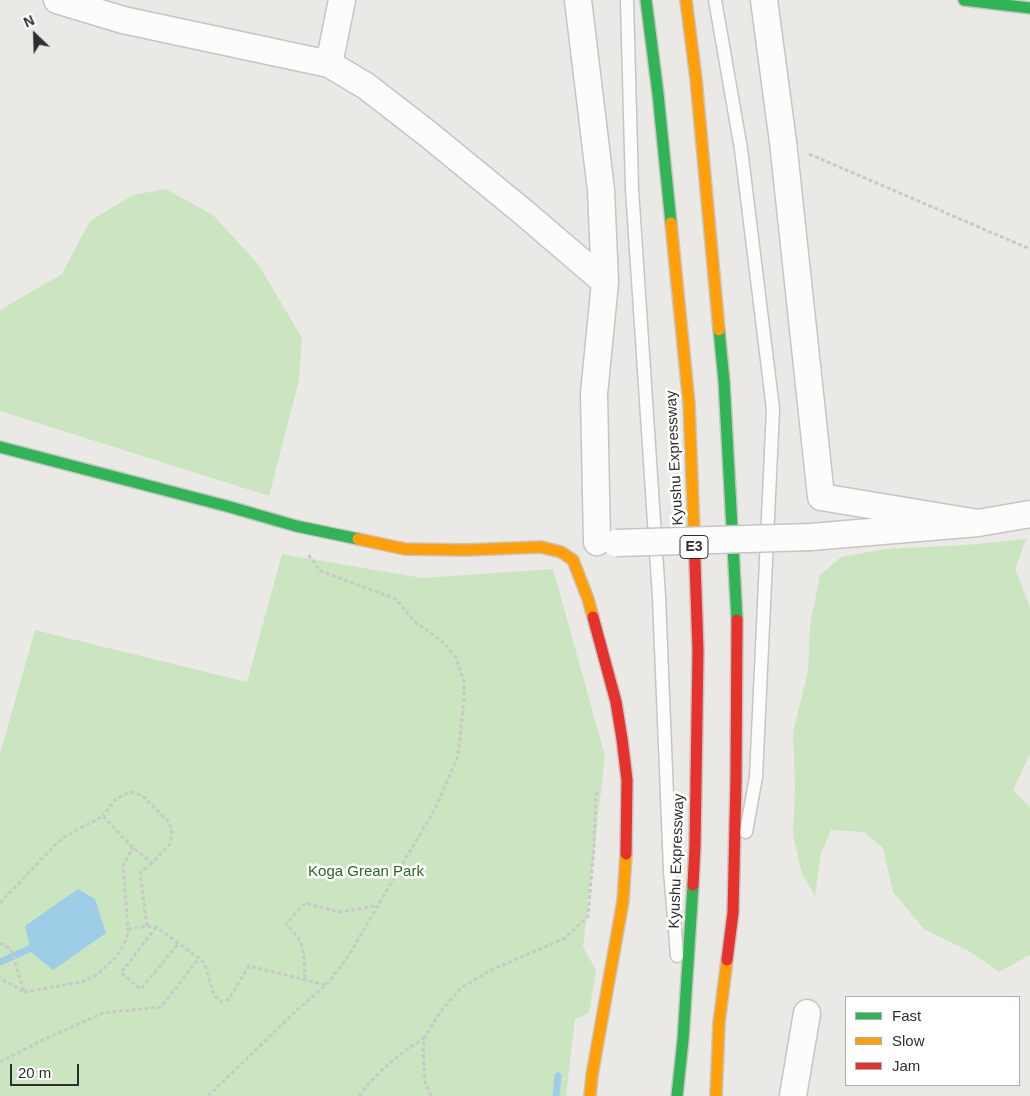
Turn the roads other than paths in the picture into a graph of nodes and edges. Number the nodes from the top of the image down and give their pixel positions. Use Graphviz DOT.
graph roads {
  1 [pos="57,0"];
  2 [pos="342,0"];
  3 [pos="578,0"];
  4 [pos="627,0"];
  5 [pos="646,0"];
  6 [pos="686,0"];
  7 [pos="715,0"];
  8 [pos="764,0"];
  9 [pos="964,0"];
  10 [pos="1030,8"];
  11 [pos="329,64"];
  12 [pos="605,282"];
  13 [pos="0,447"];
  14 [pos="1030,514"];
  15 [pos="978,523"];
  16 [pos="607,543"];
  17 [pos="573,560"];
  18 [pos="732,913"];
  19 [pos="807,1013"];
  20 [pos="683,1040"];
  21 [pos="590,1096"];
  22 [pos="677,1096"];
  23 [pos="716,1096"];
  24 [pos="793,1096"];
  1 -- 11 [label="street"];
  2 -- 11 [label="street"];
  3 -- 12 [label="street"];
  4 -- 20 [label="lane"];
  5 -- 20 [label="main road, Kyushu Expressway / E3"];
  6 -- 18 [label="main road"];
  7 -- 18 [label="lane"];
  8 -- 15 [label="street"];
  9 -- 10 [label="main road"];
  11 -- 12 [label="street"];
  12 -- 16 [label="street"];
  13 -- 17 [label="main road"];
  14 -- 15 [label="street"];
  15 -- 16 [label="street, bridge"];
  16 -- 17 [label="street"];
  17 -- 21 [label="main road"];
  18 -- 23 [label="main road"];
  19 -- 24 [label="street"];
  20 -- 22 [label="main road, Kyushu Expressway / E3"];
}
